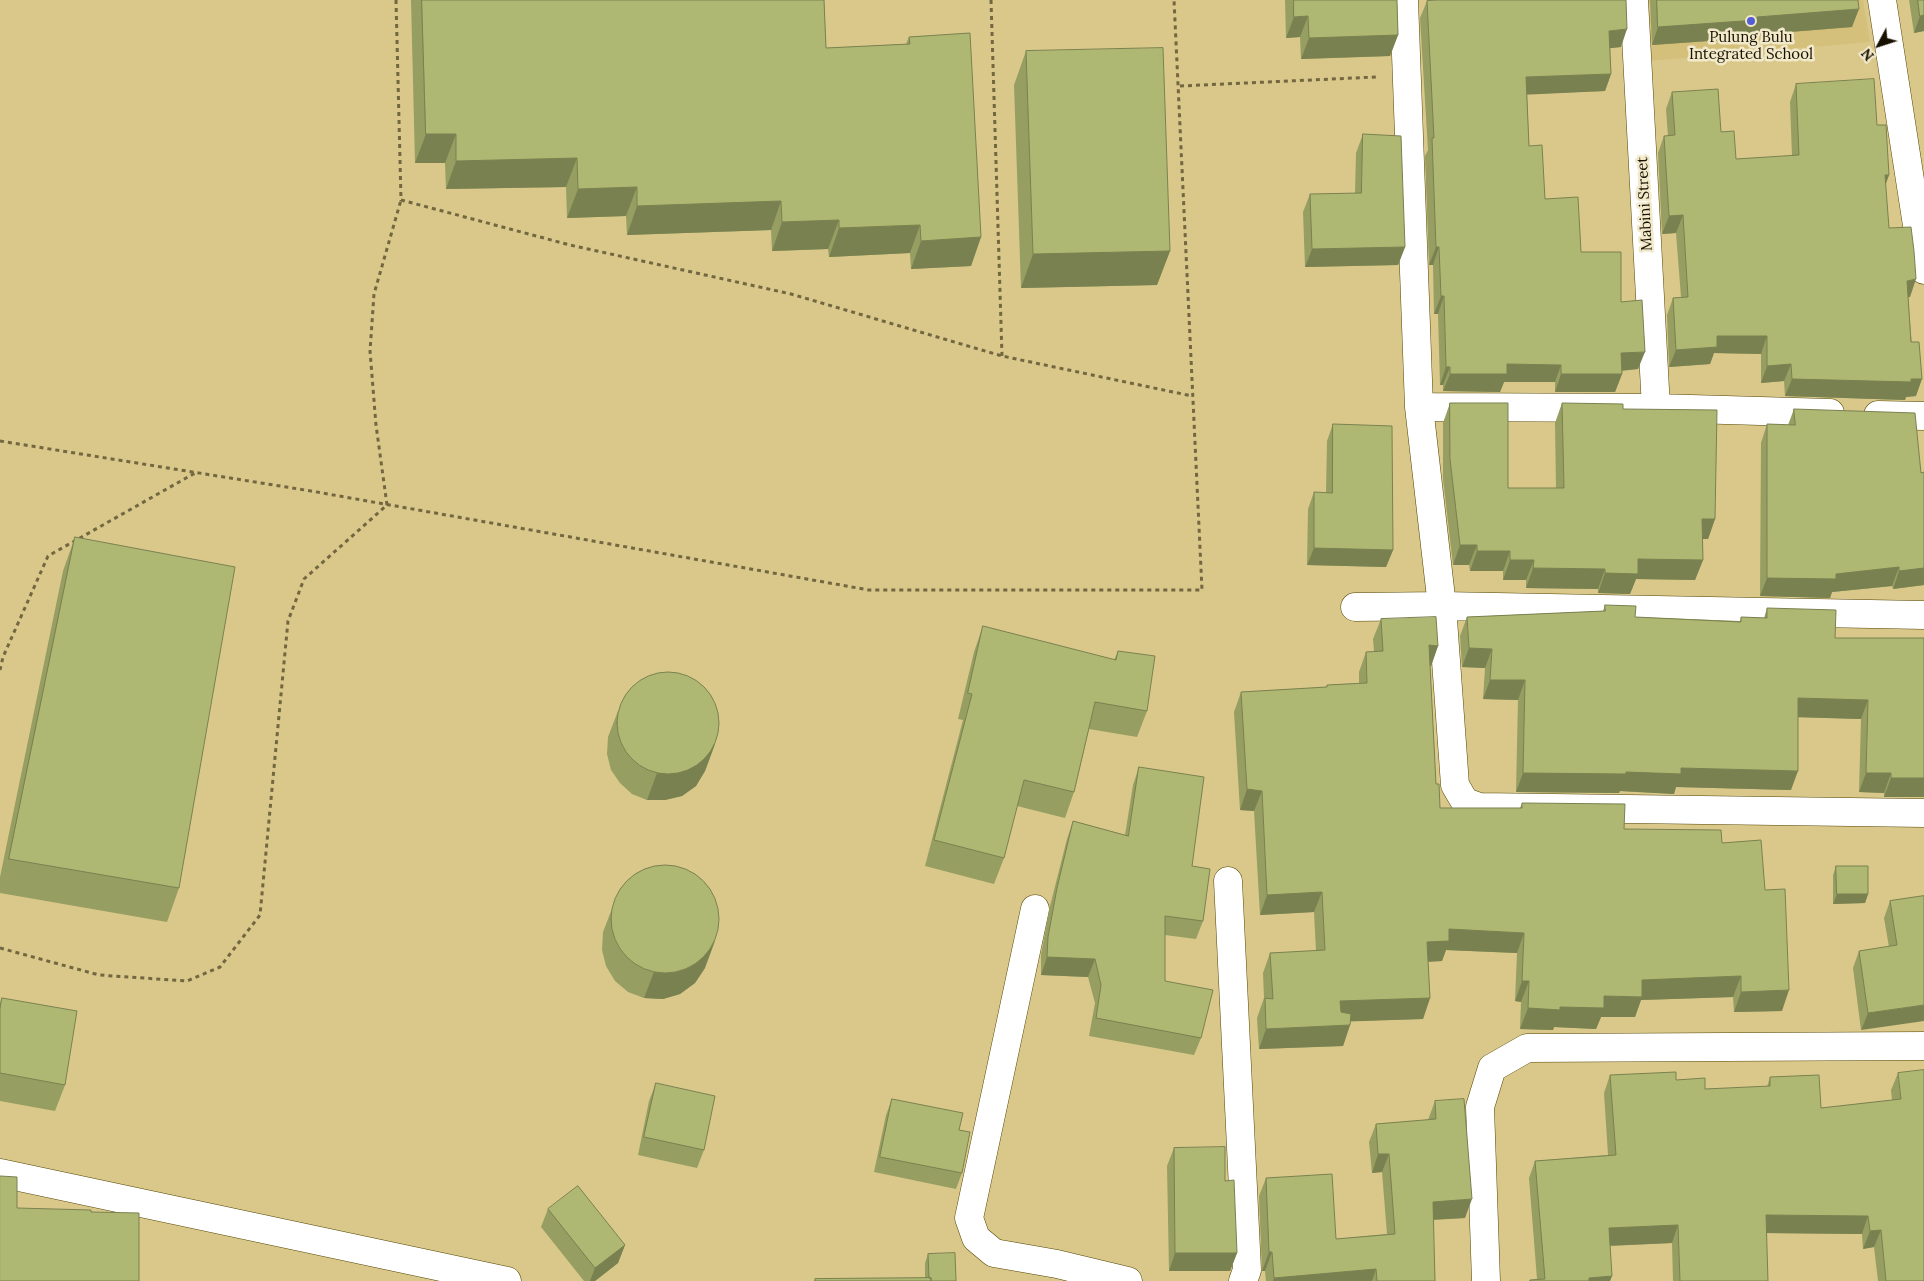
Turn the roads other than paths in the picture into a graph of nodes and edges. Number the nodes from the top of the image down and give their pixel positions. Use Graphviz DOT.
graph roads {
  1 [pos="1404,0"];
  2 [pos="1634,0"];
  3 [pos="1882,0"];
  4 [pos="1924,270"];
  5 [pos="1419,407"];
  6 [pos="1656,408"];
  7 [pos="1924,416"];
  8 [pos="1442,606"];
  9 [pos="1355,607"];
  10 [pos="1924,615"];
  11 [pos="1924,814"];
  12 [pos="1228,881"];
  13 [pos="1035,909"];
  14 [pos="1924,1046"];
  15 [pos="0,1173"];
  16 [pos="1057,1273"];
  17 [pos="507,1281"];
  18 [pos="1128,1281"];
  19 [pos="1243,1281"];
  20 [pos="1486,1281"];
  1 -- 5 [label="street"];
  2 -- 6 [label="street, Mabini Street"];
  3 -- 4 [label="street"];
  5 -- 6 [label="street"];
  5 -- 8 [label="street"];
  6 -- 7 [label="street"];
  8 -- 9 [label="street"];
  8 -- 10 [label="street"];
  8 -- 11 [label="street"];
  12 -- 19 [label="street"];
  13 -- 16 [label="street"];
  14 -- 20 [label="street"];
  15 -- 17 [label="street"];
  16 -- 18 [label="street"];
}
